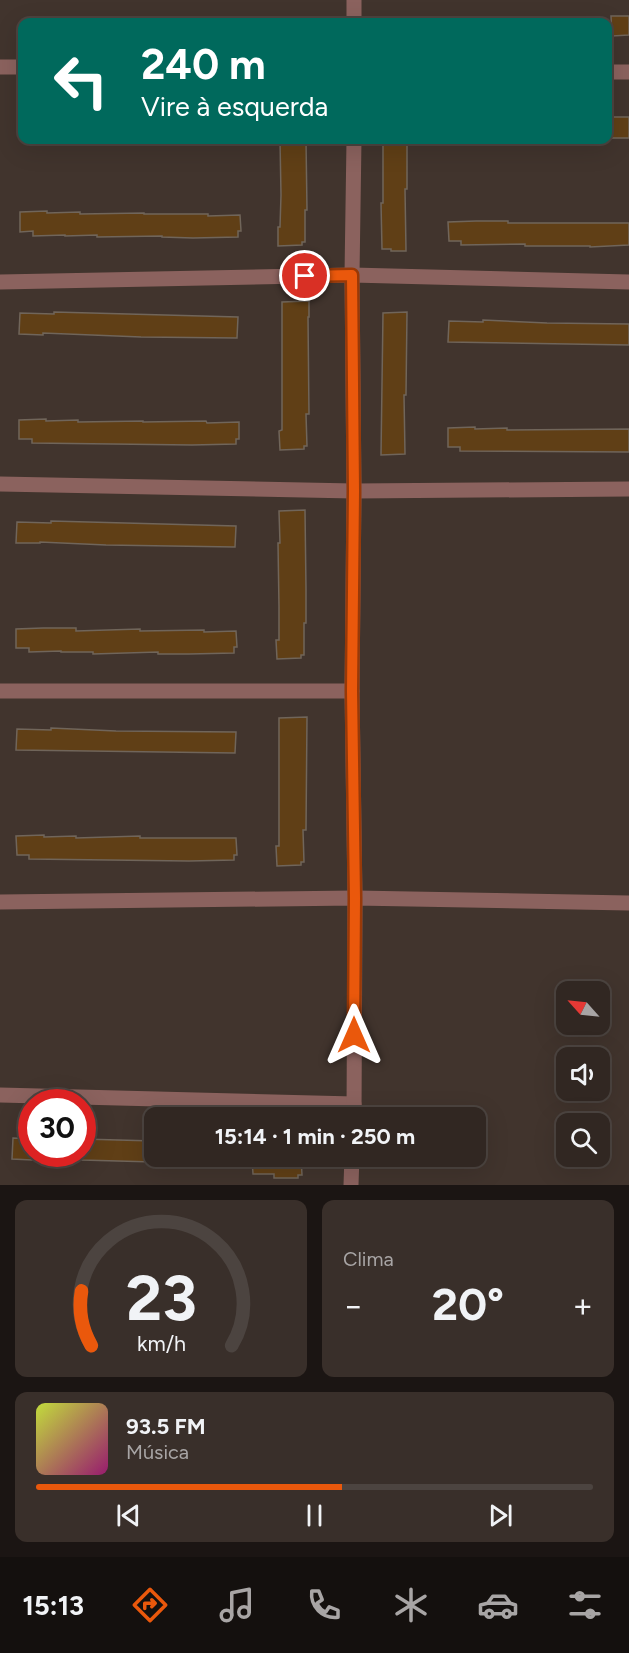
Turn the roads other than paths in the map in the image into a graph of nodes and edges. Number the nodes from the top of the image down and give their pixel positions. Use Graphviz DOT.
graph roads {
  1 [pos="354,0"];
  2 [pos="354,18"];
  3 [pos="0,67"];
  4 [pos="18,68"];
  5 [pos="612,72"];
  6 [pos="629,72"];
  7 [pos="354,144"];
  8 [pos="352,275"];
  9 [pos="0,282"];
  10 [pos="629,282"];
  11 [pos="0,484"];
  12 [pos="629,489"];
  13 [pos="354,491"];
  14 [pos="0,691"];
  15 [pos="352,691"];
  16 [pos="355,898"];
  17 [pos="0,902"];
  18 [pos="629,903"];
  19 [pos="0,1095"];
  20 [pos="266,1107"];
  21 [pos="354,1107"];
  22 [pos="352,1167"];
  23 [pos="351,1185"];
  1 -- 2 [label="street"];
  3 -- 4 [label="street"];
  5 -- 6 [label="street"];
  7 -- 8 [label="street"];
  8 -- 9 [label="street"];
  8 -- 10 [label="street"];
  8 -- 13 [label="street"];
  11 -- 13 [label="street"];
  12 -- 13 [label="street"];
  13 -- 15 [label="street"];
  14 -- 15 [label="street"];
  15 -- 16 [label="street"];
  16 -- 17 [label="street"];
  16 -- 18 [label="street"];
  16 -- 21 [label="street"];
  19 -- 20 [label="street"];
  22 -- 23 [label="street"];
}
